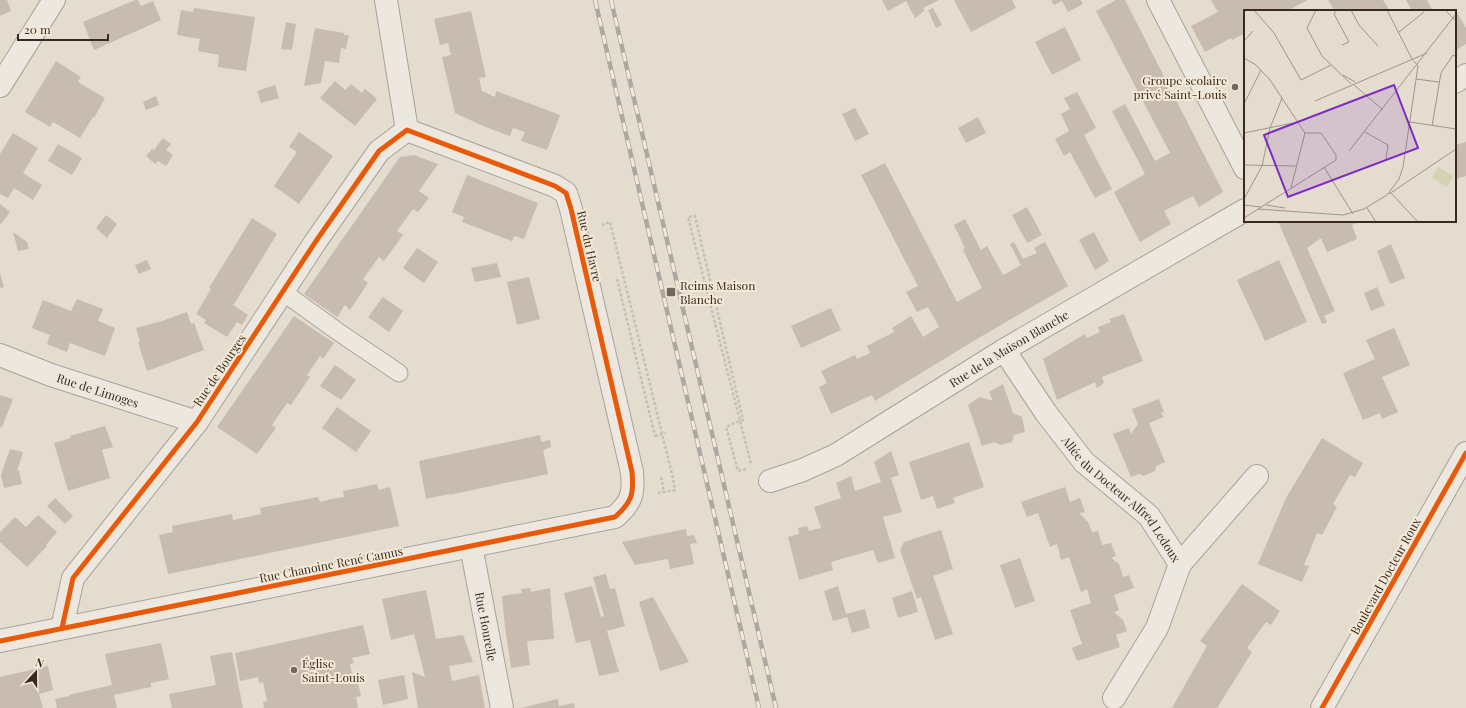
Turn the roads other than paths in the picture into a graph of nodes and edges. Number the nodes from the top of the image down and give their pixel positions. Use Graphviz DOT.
graph roads {
  1 [pos="54,0"];
  2 [pos="386,0"];
  3 [pos="1158,0"];
  4 [pos="1466,75"];
  5 [pos="1456,81"];
  6 [pos="0,86"];
  7 [pos="406,130"];
  8 [pos="1244,166"];
  9 [pos="1244,211"];
  10 [pos="283,292"];
  11 [pos="1004,350"];
  12 [pos="0,356"];
  13 [pos="400,373"];
  14 [pos="197,422"];
  15 [pos="1466,454"];
  16 [pos="632,472"];
  17 [pos="1257,476"];
  18 [pos="770,481"];
  19 [pos="471,546"];
  20 [pos="1180,564"];
  21 [pos="62,628"];
  22 [pos="0,641"];
  23 [pos="1114,698"];
  24 [pos="502,708"];
  25 [pos="1322,708"];
  1 -- 6 [label="street"];
  2 -- 7 [label="street"];
  3 -- 8 [label="street"];
  4 -- 5 [label="street"];
  7 -- 10 [label="street, Rue de Bourges"];
  7 -- 16 [label="street, Rue du Havre"];
  9 -- 11 [label="street, Rue de la Maison Blanche"];
  10 -- 13 [label="lane"];
  10 -- 14 [label="street, Rue de Bourges"];
  11 -- 18 [label="street, Rue de la Maison Blanche"];
  11 -- 20 [label="street, Allée du Docteur Alfred Ledoux"];
  12 -- 14 [label="street, Rue de Limoges"];
  14 -- 21 [label="street, Rue de Bourges"];
  15 -- 25 [label="street, Boulevard Docteur Roux"];
  16 -- 19 [label="street, Rue Chanoine René Camus"];
  17 -- 20 [label="street"];
  19 -- 21 [label="street, Rue Chanoine René Camus"];
  19 -- 24 [label="street, Rue Hourelle"];
  20 -- 23 [label="street, Allée du Docteur Alfred Ledoux"];
  21 -- 22 [label="street, Rue Chanoine René Camus"];
}
